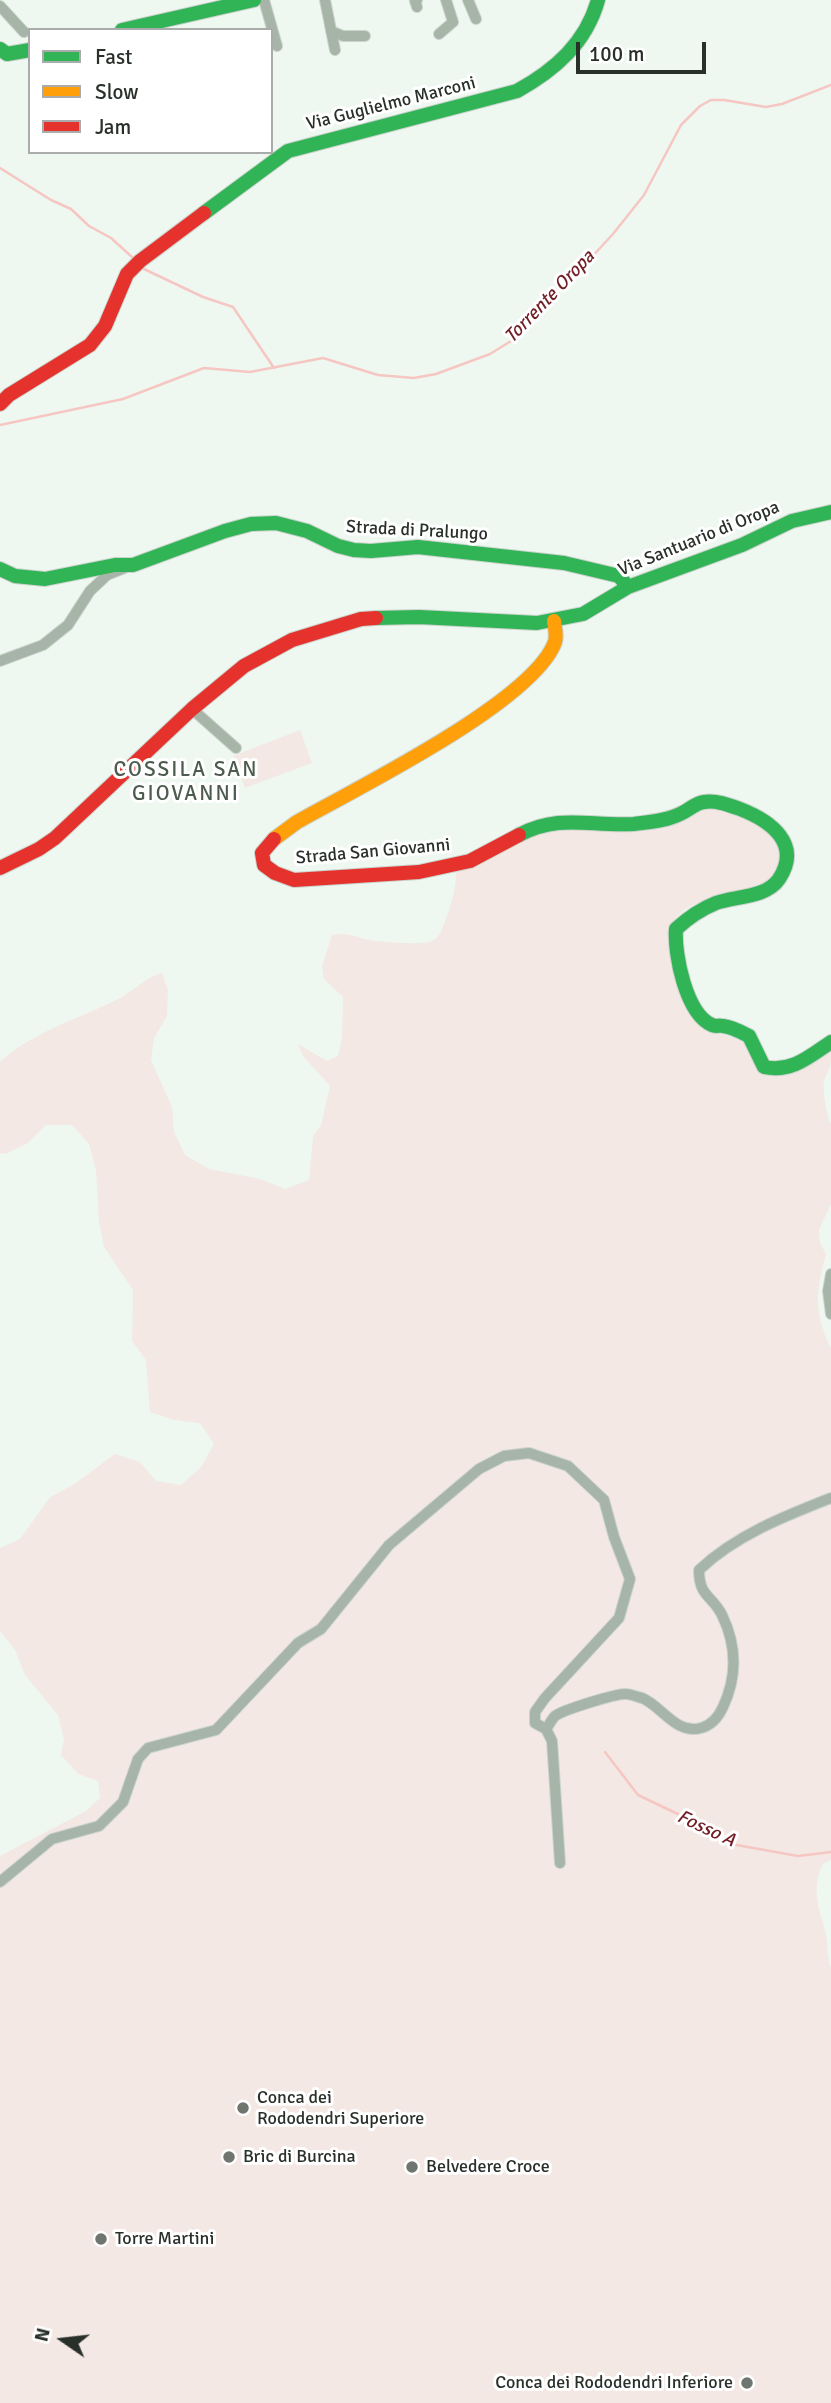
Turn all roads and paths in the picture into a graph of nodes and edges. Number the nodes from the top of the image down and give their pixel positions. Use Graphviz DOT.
graph roads {
  1 [pos="254,0"];
  2 [pos="264,0"];
  3 [pos="325,0"];
  4 [pos="446,0"];
  5 [pos="468,0"];
  6 [pos="598,0"];
  7 [pos="0,6"];
  8 [pos="476,19"];
  9 [pos="168,24"];
  10 [pos="137,28"];
  11 [pos="272,28"];
  12 [pos="331,31"];
  13 [pos="24,32"];
  14 [pos="273,32"];
  15 [pos="439,34"];
  16 [pos="365,36"];
  17 [pos="277,46"];
  18 [pos="0,50"];
  19 [pos="28,50"];
  20 [pos="335,50"];
  21 [pos="0,404"];
  22 [pos="831,512"];
  23 [pos="133,565"];
  24 [pos="0,569"];
  25 [pos="628,587"];
  26 [pos="554,621"];
  27 [pos="0,661"];
  28 [pos="192,709"];
  29 [pos="236,748"];
  30 [pos="0,868"];
  31 [pos="831,1042"];
  32 [pos="831,1274"];
  33 [pos="831,1314"];
  34 [pos="831,1498"];
  35 [pos="546,1729"];
  36 [pos="560,1863"];
  37 [pos="0,1881"];
  1 -- 9 [label="street"];
  2 -- 11 [label="street"];
  3 -- 12 [label="street"];
  4 -- 15 [label="street"];
  5 -- 8 [label="street"];
  6 -- 21 [label="street, Via Guglielmo Marconi"];
  7 -- 13 [label="street"];
  9 -- 10 [label="street"];
  12 -- 16 [label="street"];
  12 -- 20 [label="street"];
  14 -- 17 [label="street"];
  18 -- 19 [label="street"];
  22 -- 25 [label="street, Via Santuario di Oropa"];
  23 -- 24 [label="street, Strada di Pralungo"];
  23 -- 25 [label="street, Strada di Pralungo"];
  23 -- 27 [label="street"];
  25 -- 26 [label="street, Via Santuario di Oropa"];
  26 -- 28 [label="street, Via Santuario di Oropa"];
  26 -- 31 [label="street, Strada San Giovanni"];
  28 -- 29 [label="street"];
  28 -- 30 [label="street, Via Santuario di Oropa"];
  32 -- 33 [label="street"];
  34 -- 35 [label="street"];
  35 -- 36 [label="street"];
  35 -- 37 [label="street"];
}
